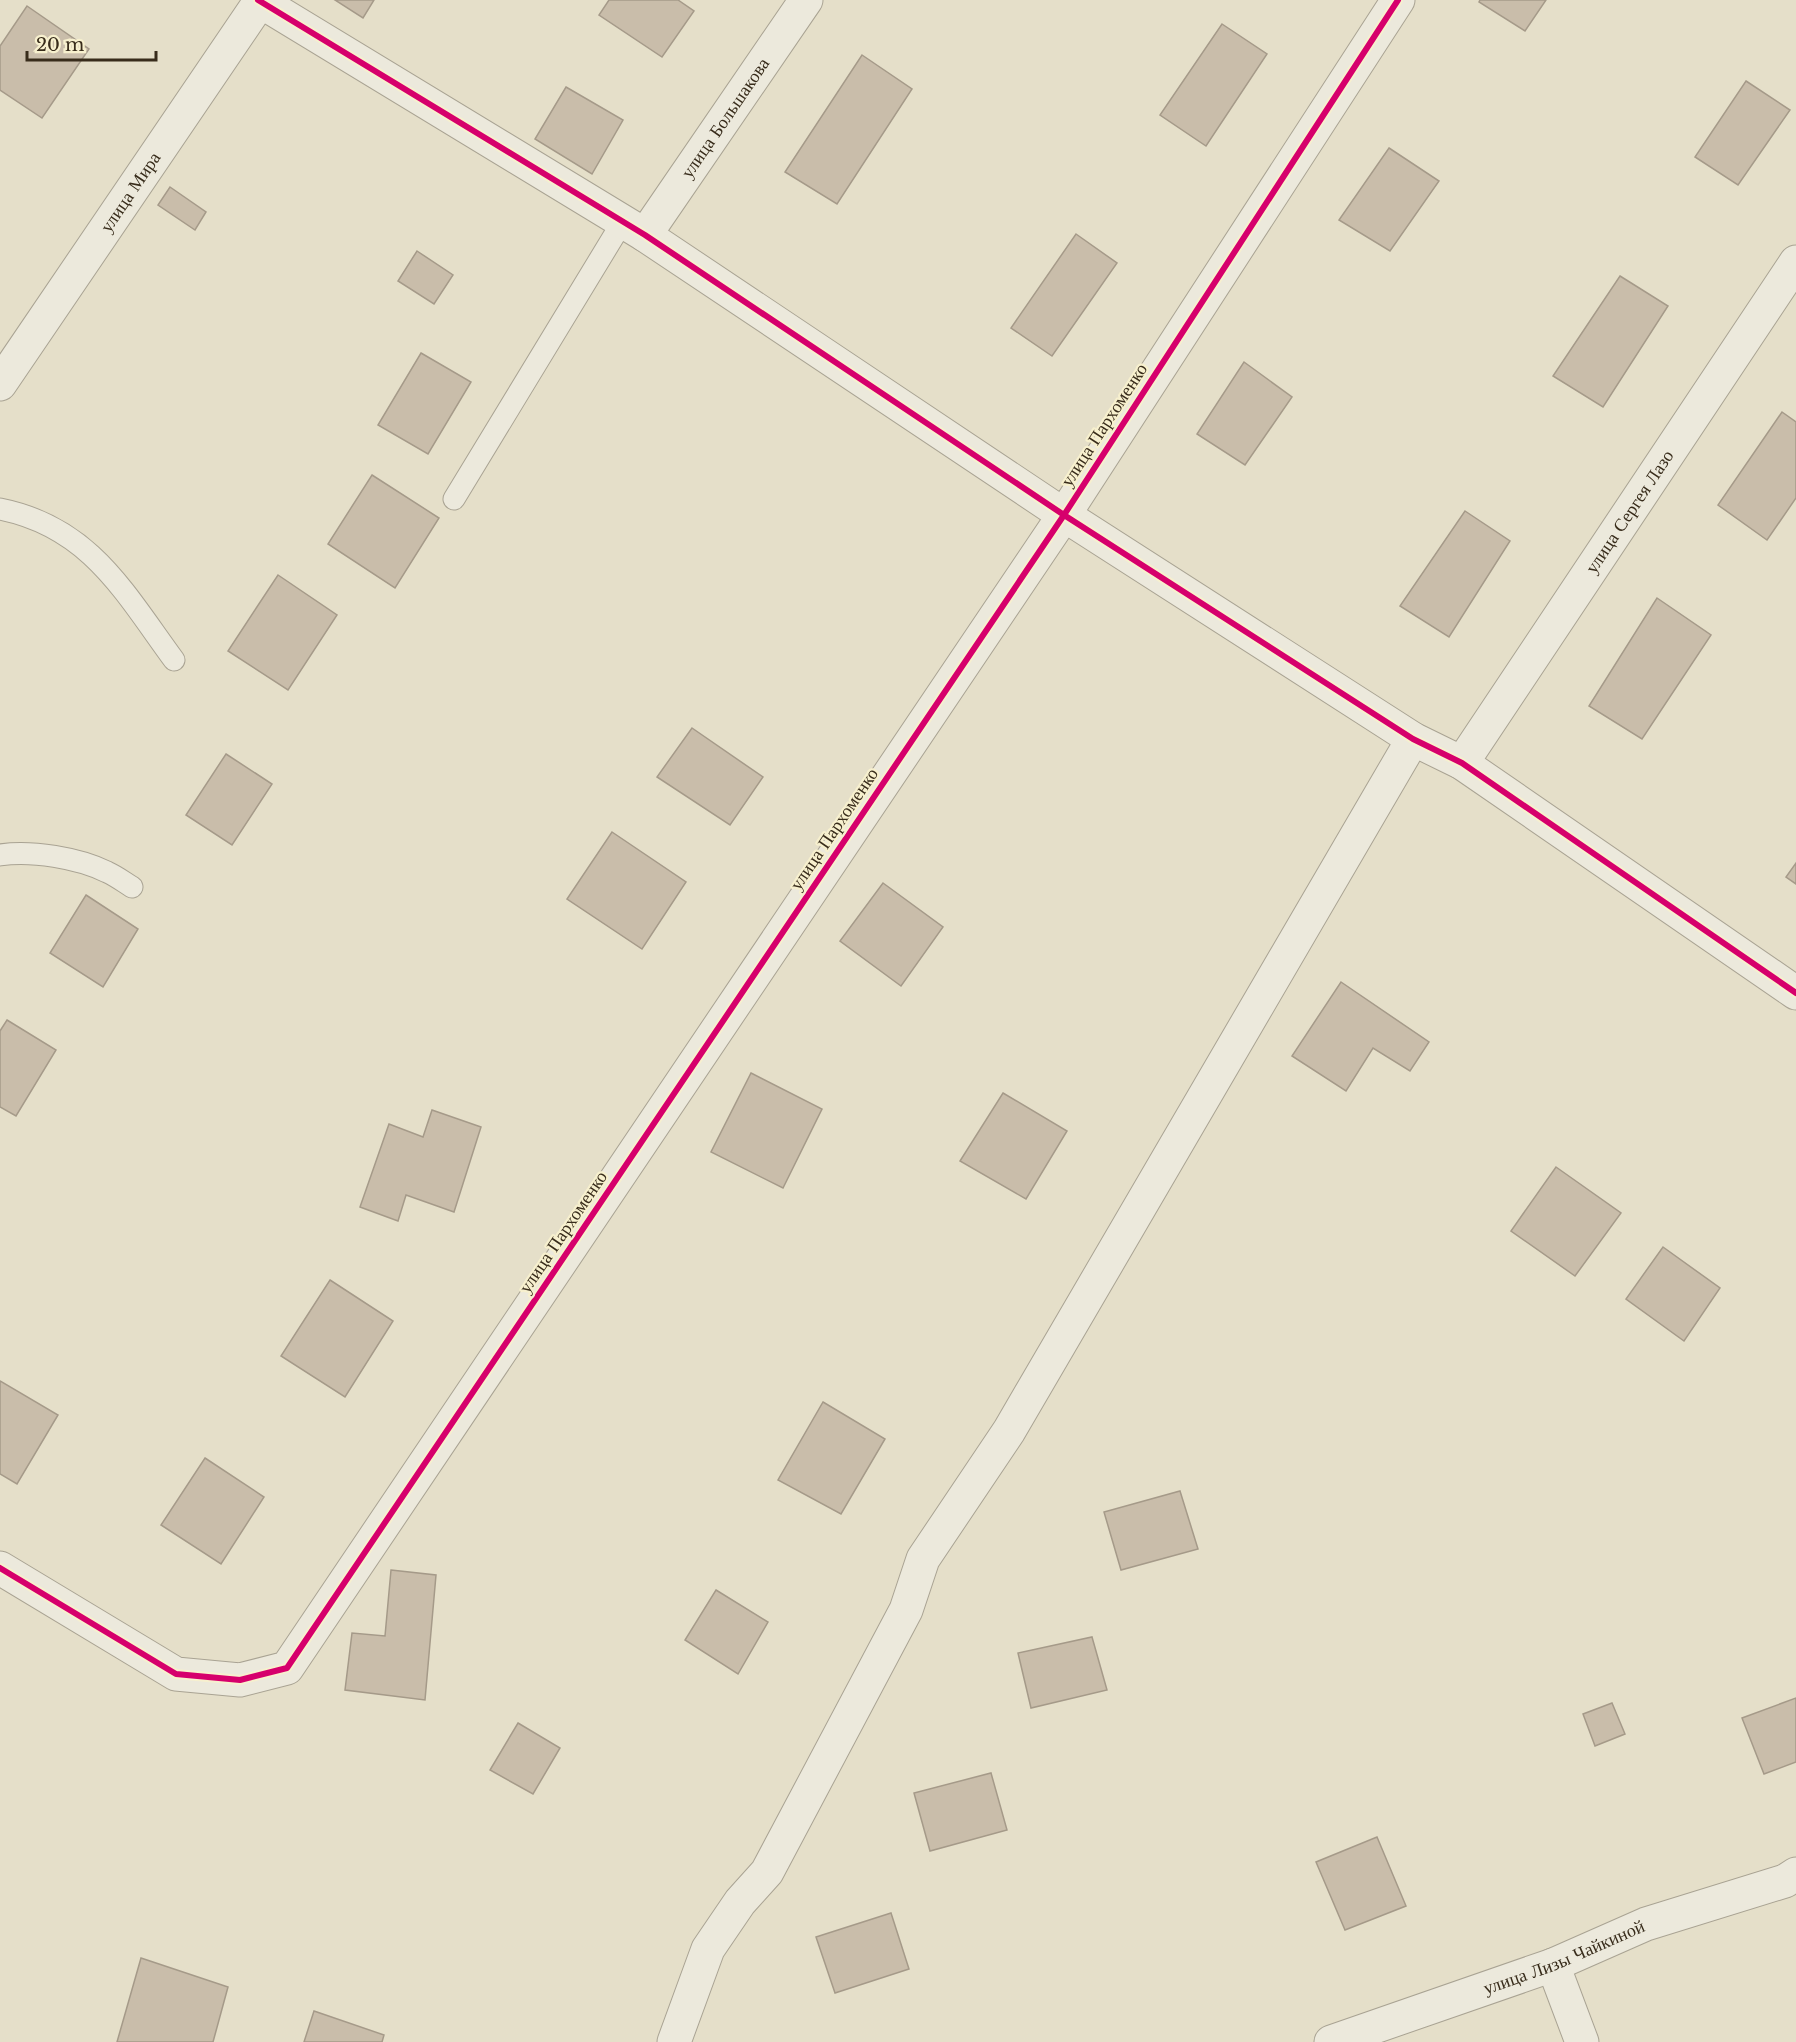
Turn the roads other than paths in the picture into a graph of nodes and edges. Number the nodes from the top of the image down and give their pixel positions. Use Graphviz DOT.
graph roads {
  1 [pos="260,0"];
  2 [pos="806,0"];
  3 [pos="1398,0"];
  4 [pos="634,228"];
  5 [pos="1796,262"];
  6 [pos="0,384"];
  7 [pos="454,499"];
  8 [pos="0,509"];
  9 [pos="1064,515"];
  10 [pos="174,660"];
  11 [pos="1413,739"];
  12 [pos="1462,763"];
  13 [pos="0,855"];
  14 [pos="132,887"];
  15 [pos="1796,993"];
  16 [pos="0,1568"];
  17 [pos="1796,1874"];
  18 [pos="1553,1965"];
  19 [pos="674,2042"];
  20 [pos="1331,2042"];
  21 [pos="1582,2042"];
  1 -- 4 [label="street"];
  1 -- 6 [label="street, улица Мира"];
  2 -- 4 [label="street, улица Большакова"];
  3 -- 9 [label="street, улица Пархоменко"];
  4 -- 7 [label="lane"];
  4 -- 9 [label="street"];
  5 -- 12 [label="street, улица Сергея Лазо"];
  8 -- 10 [label="lane"];
  9 -- 11 [label="street"];
  9 -- 16 [label="street, улица Пархоменко"];
  11 -- 12 [label="street"];
  11 -- 19 [label="street"];
  12 -- 15 [label="street"];
  13 -- 14 [label="lane"];
  17 -- 18 [label="street, улица Лизы Чайкиной"];
  18 -- 20 [label="street, улица Лизы Чайкиной"];
  18 -- 21 [label="street"];
}
